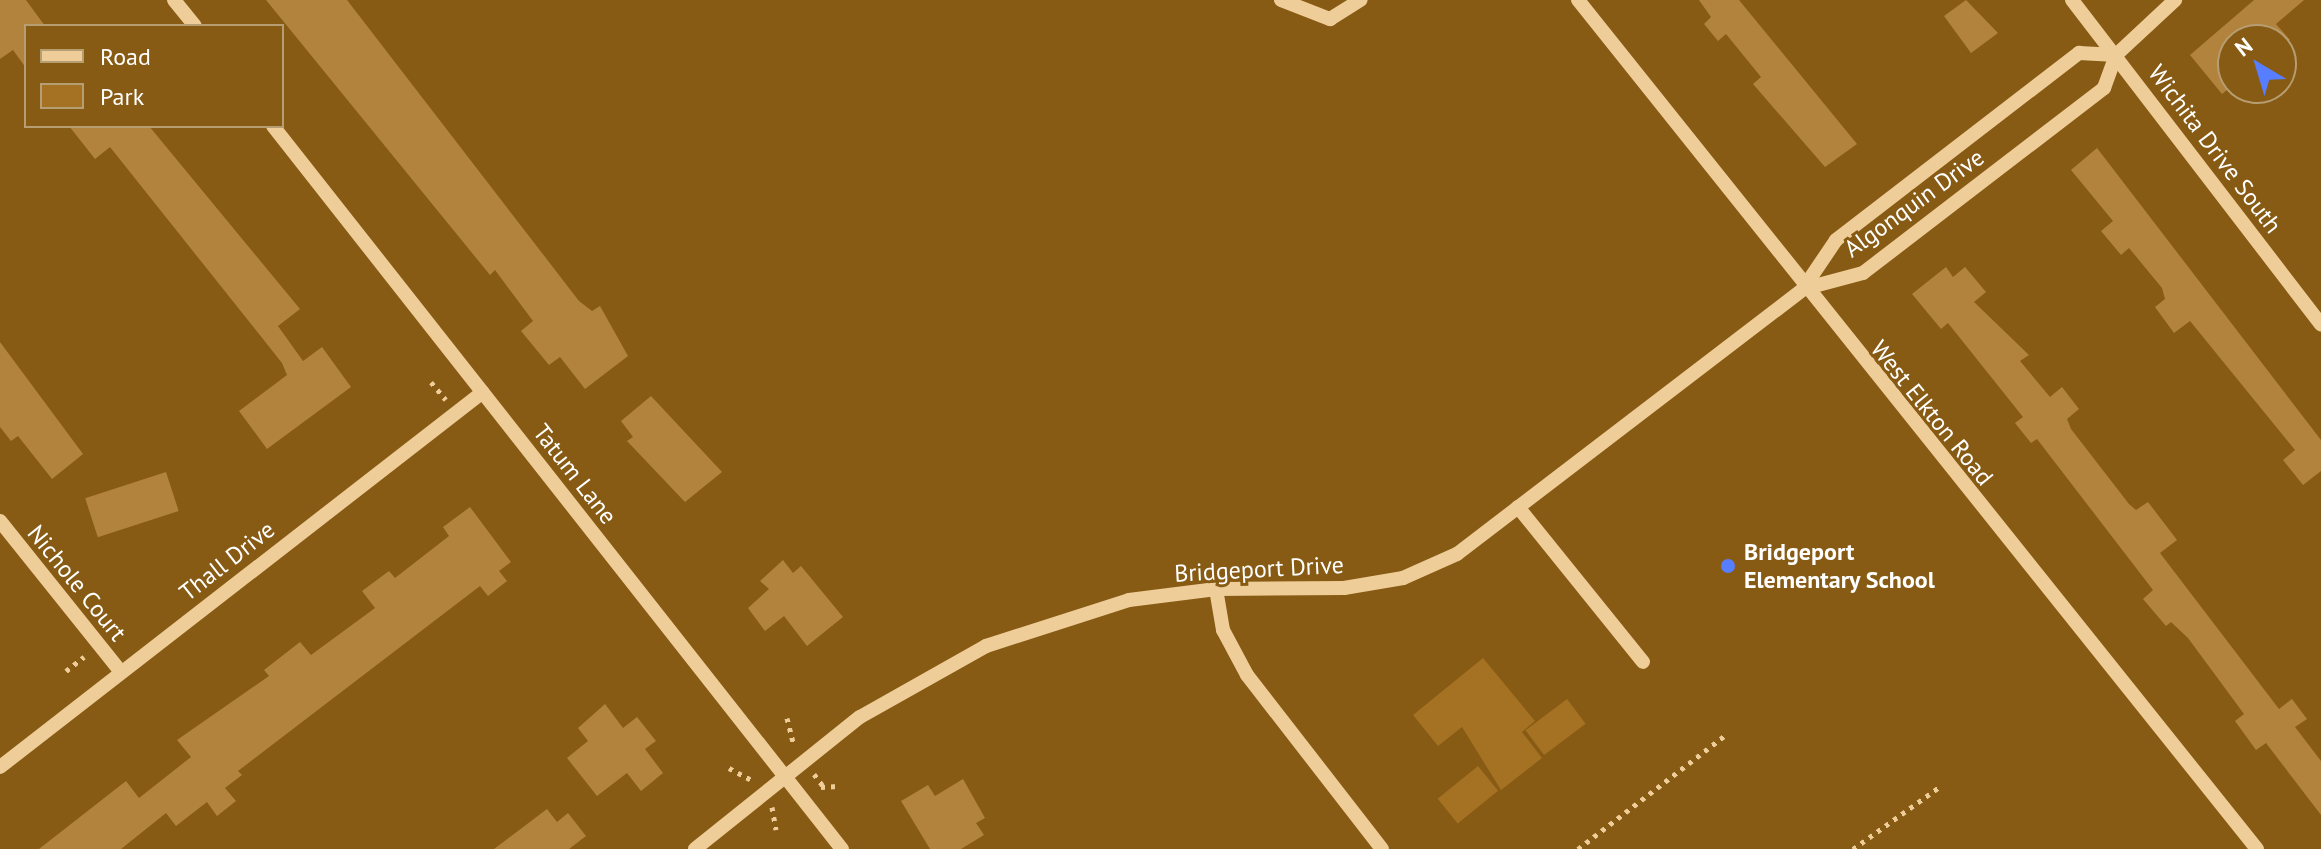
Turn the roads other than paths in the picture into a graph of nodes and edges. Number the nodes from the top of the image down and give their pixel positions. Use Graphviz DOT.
graph roads {
  1 [pos="174,0"];
  2 [pos="1281,0"];
  3 [pos="1360,0"];
  4 [pos="1578,0"];
  5 [pos="2072,0"];
  6 [pos="2175,0"];
  7 [pos="193,24"];
  8 [pos="2116,55"];
  9 [pos="275,128"];
  10 [pos="1803,289"];
  11 [pos="2321,325"];
  12 [pos="483,392"];
  13 [pos="1518,507"];
  14 [pos="0,521"];
  15 [pos="1216,589"];
  16 [pos="1643,662"];
  17 [pos="120,671"];
  18 [pos="0,767"];
  19 [pos="787,775"];
  20 [pos="695,849"];
  21 [pos="842,849"];
  22 [pos="1382,849"];
  23 [pos="2257,849"];
  1 -- 7 [label="street"];
  2 -- 3 [label="street"];
  4 -- 10 [label="street, West Elkton Road"];
  5 -- 8 [label="street, Wichita Drive South"];
  6 -- 8 [label="street, Algonquin Drive"];
  8 -- 10 [label="street, Algonquin Drive"];
  8 -- 10 [label="street, Algonquin Drive"];
  8 -- 11 [label="street, Wichita Drive South"];
  9 -- 12 [label="street, Tatum Lane"];
  10 -- 13 [label="street, Bridgeport Drive"];
  10 -- 23 [label="street, West Elkton Road"];
  12 -- 17 [label="street, Thall Drive"];
  12 -- 19 [label="street, Tatum Lane"];
  13 -- 15 [label="street, Bridgeport Drive"];
  13 -- 16 [label="street"];
  14 -- 17 [label="street, Nichole Court"];
  15 -- 19 [label="street, Bridgeport Drive"];
  15 -- 22 [label="street"];
  17 -- 18 [label="street, Thall Drive"];
  19 -- 20 [label="street, Bridgeport Drive"];
  19 -- 21 [label="street, Tatum Lane"];
}
